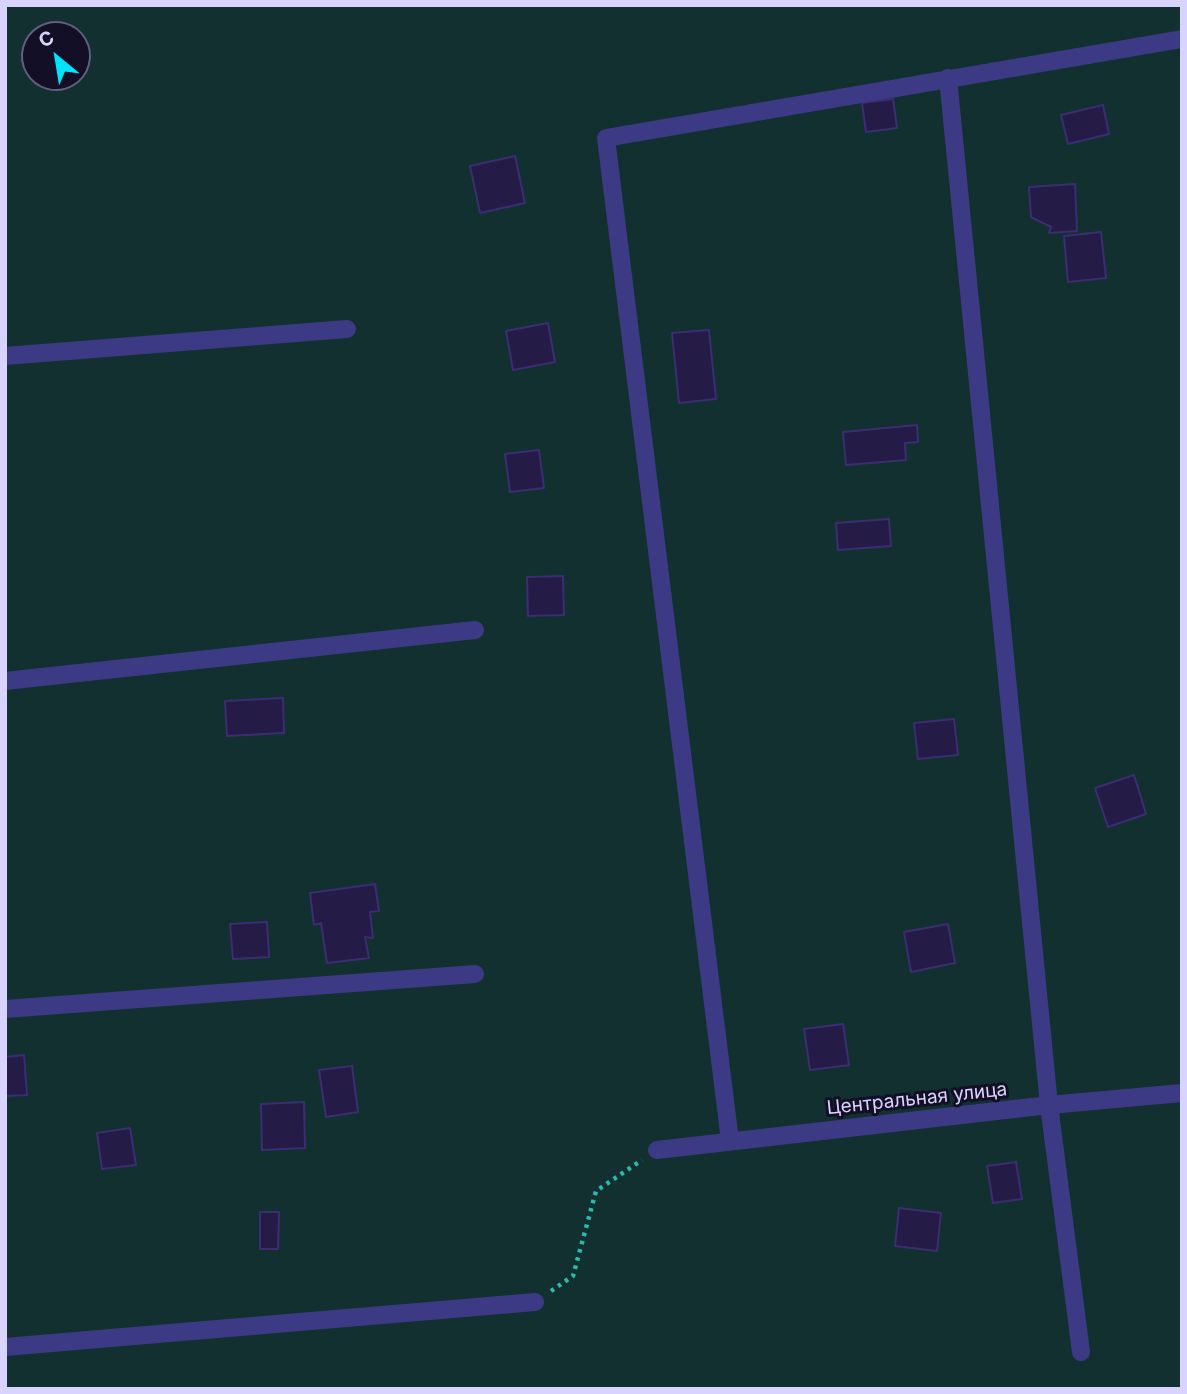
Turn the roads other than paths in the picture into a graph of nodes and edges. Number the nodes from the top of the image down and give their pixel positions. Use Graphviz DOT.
graph roads {
  1 [pos="1182,39"];
  2 [pos="948,78"];
  3 [pos="346,329"];
  4 [pos="5,355"];
  5 [pos="475,630"];
  6 [pos="5,681"];
  7 [pos="475,974"];
  8 [pos="5,1009"];
  9 [pos="1182,1093"];
  10 [pos="1049,1105"];
  11 [pos="730,1141"];
  12 [pos="657,1150"];
  13 [pos="535,1302"];
  14 [pos="5,1347"];
  15 [pos="1081,1352"];
  1 -- 2 [label="street"];
  2 -- 10 [label="street"];
  2 -- 11 [label="street"];
  3 -- 4 [label="street"];
  5 -- 6 [label="street"];
  7 -- 8 [label="street"];
  9 -- 10 [label="street, Центральная улица"];
  10 -- 11 [label="street, Центральная улица"];
  10 -- 15 [label="street"];
  11 -- 12 [label="street, Центральная улица"];
  13 -- 14 [label="street"];
}
